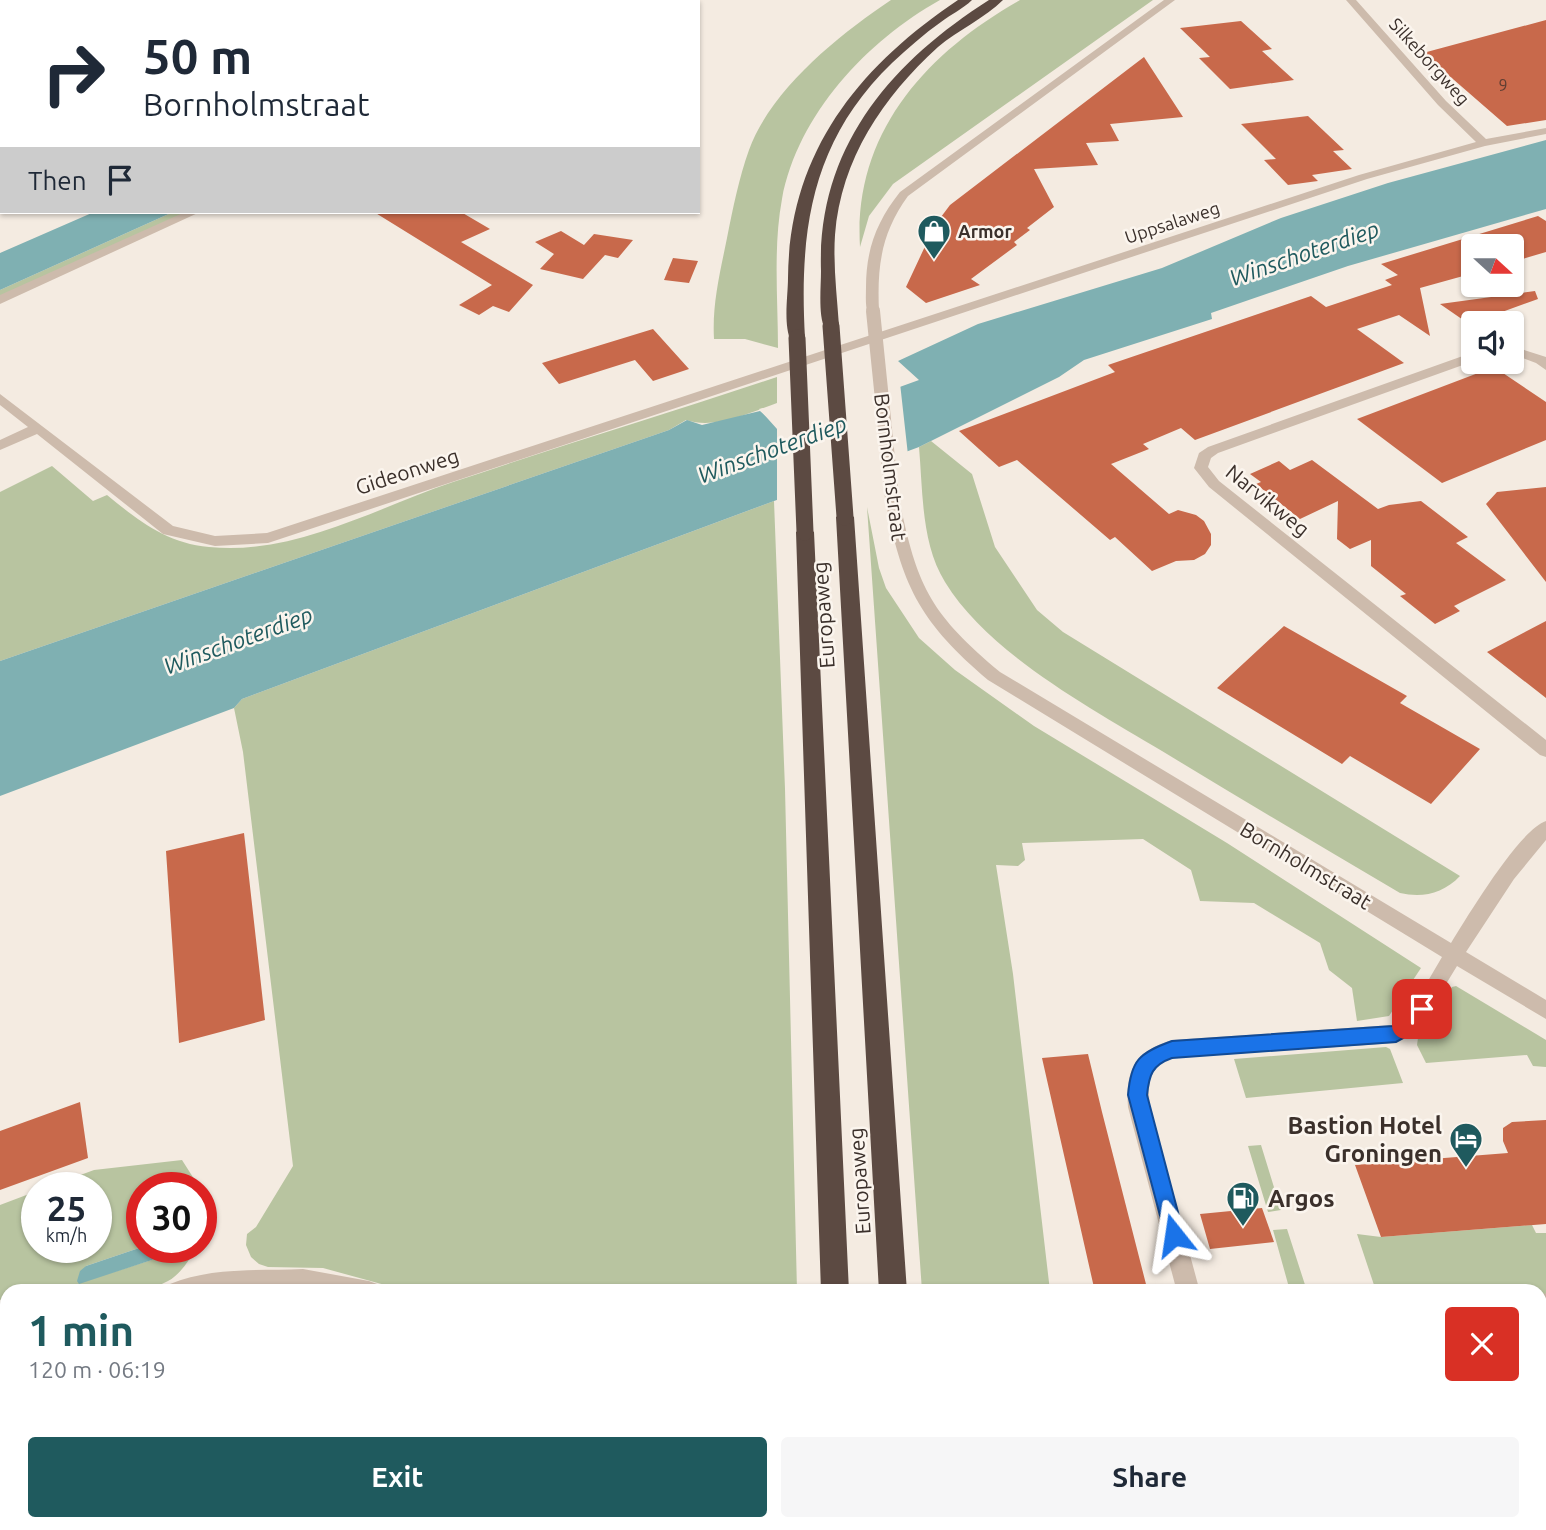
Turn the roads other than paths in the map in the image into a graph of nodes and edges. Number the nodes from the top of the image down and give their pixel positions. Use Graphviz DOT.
graph roads {
  1 [pos="966,0"];
  2 [pos="997,0"];
  3 [pos="1351,0"];
  4 [pos="1175,2"];
  5 [pos="1546,131"];
  6 [pos="1484,144"];
  7 [pos="190,214"];
  8 [pos="0,300"];
  9 [pos="1524,354"];
  10 [pos="813,359"];
  11 [pos="1461,361"];
  12 [pos="1546,366"];
  13 [pos="0,398"];
  14 [pos="37,428"];
  15 [pos="0,446"];
  16 [pos="1546,750"];
  17 [pos="1546,828"];
  18 [pos="1454,954"];
  19 [pos="1546,1010"];
  20 [pos="258,1284"];
  21 [pos="325,1284"];
  22 [pos="835,1284"];
  23 [pos="893,1284"];
  24 [pos="1187,1284"];
  1 -- 22 [label="highway, Europaweg, bridge"];
  2 -- 23 [label="highway, Europaweg, bridge"];
  3 -- 6 [label="street, Silkeborgweg"];
  4 -- 18 [label="street, Bornholmstraat, bridge"];
  5 -- 6 [label="street, Uppsalaweg"];
  6 -- 10 [label="street, Uppsalaweg"];
  7 -- 8 [label="street"];
  9 -- 12 [label="street"];
  10 -- 14 [label="street, Gideonweg"];
  11 -- 16 [label="street, Narvikweg"];
  13 -- 14 [label="street, Gideonweg"];
  14 -- 15 [label="street"];
  17 -- 18 [label="street"];
  18 -- 19 [label="street, Bornholmstraat"];
  18 -- 24 [label="street"];
  20 -- 21 [label="street"];
}
